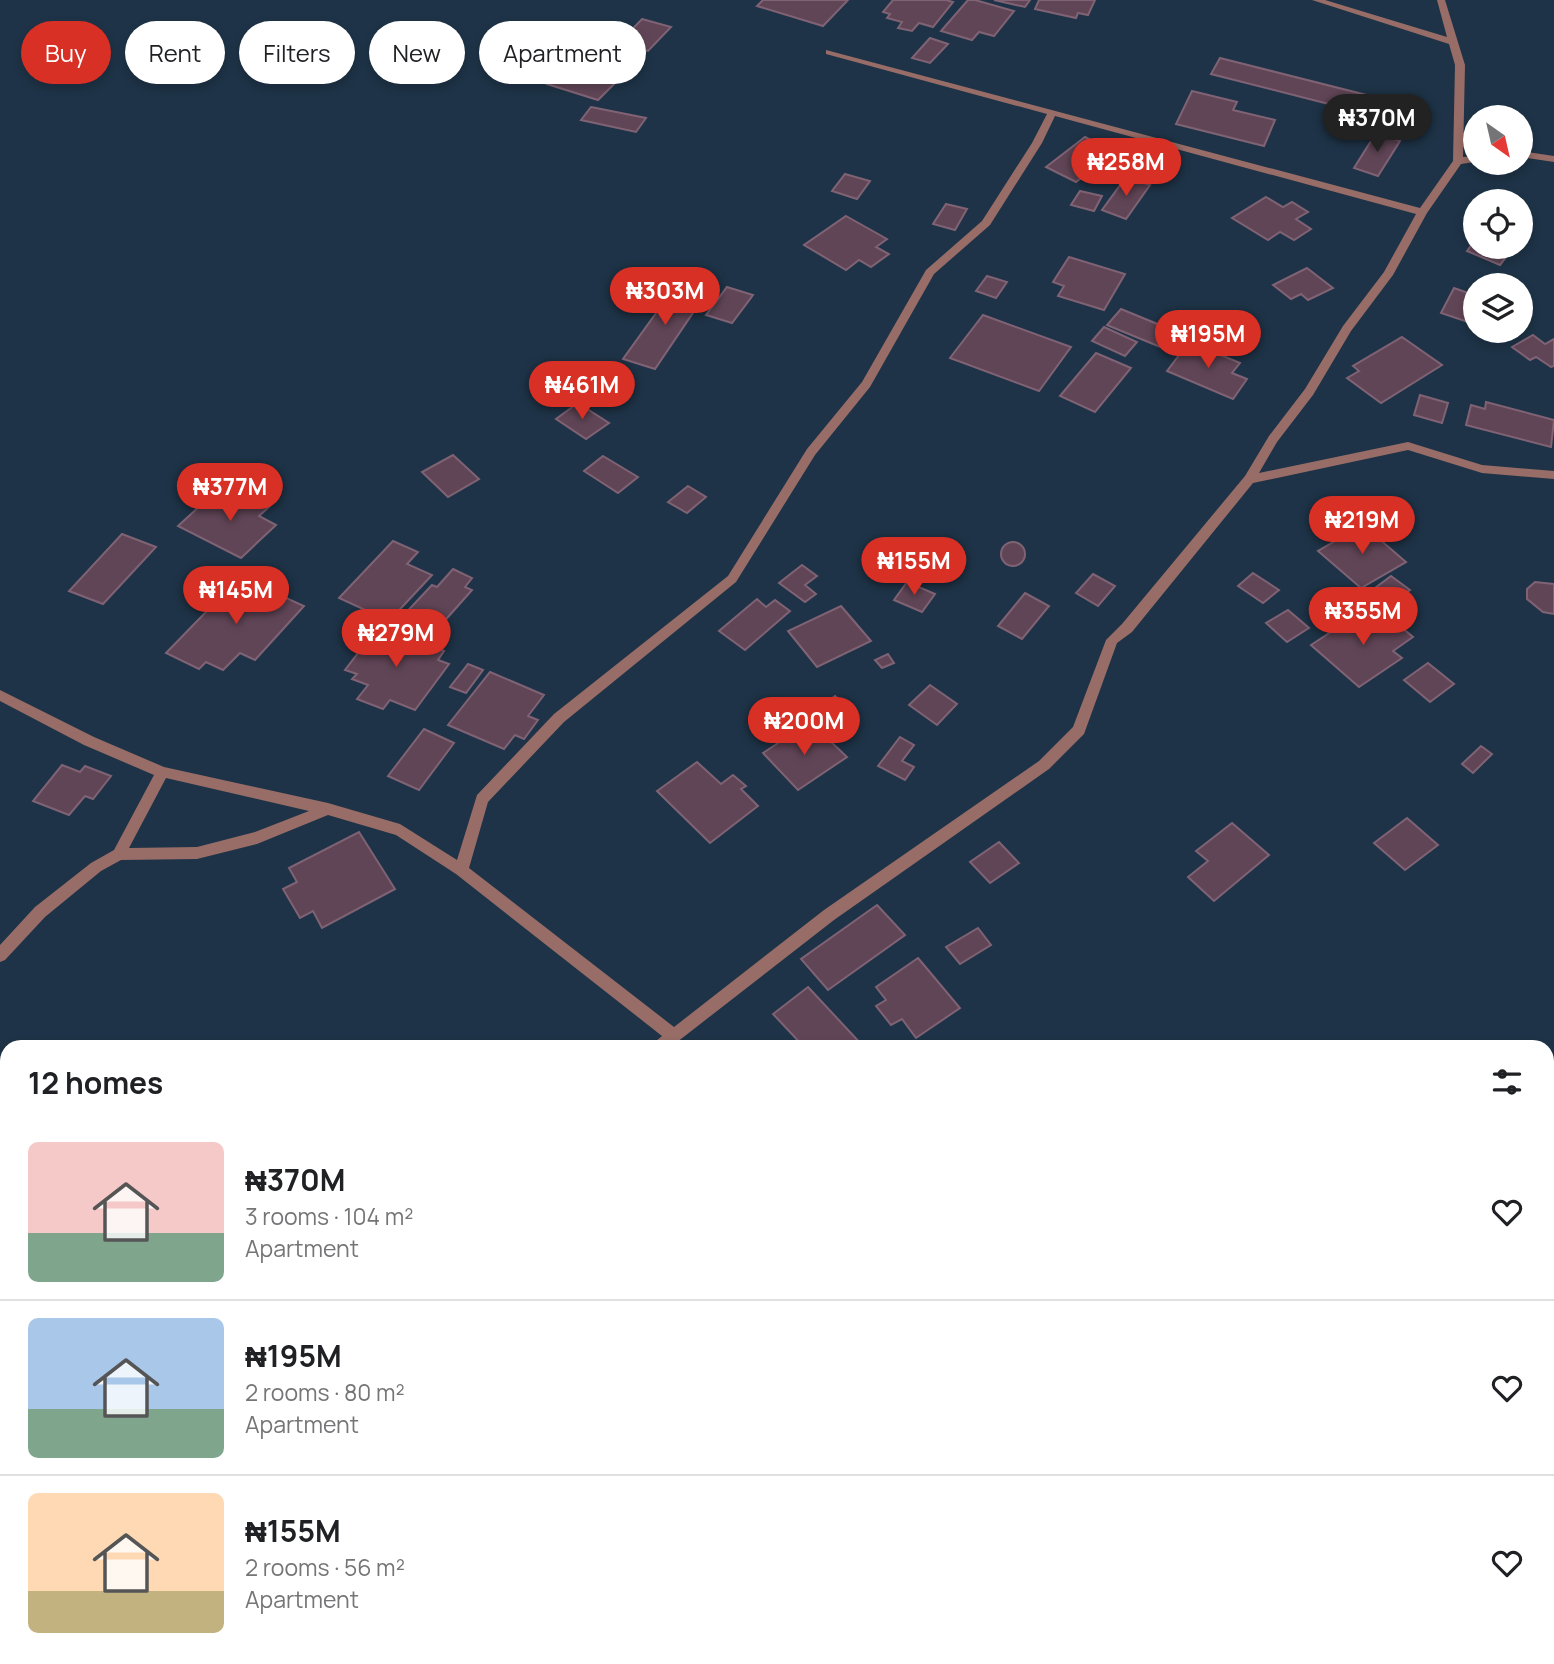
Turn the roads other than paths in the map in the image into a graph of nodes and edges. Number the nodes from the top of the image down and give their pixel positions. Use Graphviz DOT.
graph roads {
  1 [pos="1316,0"];
  2 [pos="1441,0"];
  3 [pos="1453,42"];
  4 [pos="829,52"];
  5 [pos="1051,114"];
  6 [pos="1533,156"];
  7 [pos="1554,159"];
  8 [pos="1463,160"];
  9 [pos="1458,161"];
  10 [pos="1422,212"];
  11 [pos="1554,475"];
  12 [pos="1249,479"];
  13 [pos="0,695"];
  14 [pos="162,772"];
  15 [pos="328,809"];
  16 [pos="119,854"];
  17 [pos="461,870"];
  18 [pos="0,955"];
  19 [pos="674,1036"];
  20 [pos="669,1040"];
  1 -- 3 [label="street"];
  2 -- 3 [label="street"];
  3 -- 9 [label="street"];
  4 -- 5 [label="street"];
  5 -- 10 [label="street"];
  5 -- 17 [label="street"];
  6 -- 7 [label="street"];
  8 -- 9 [label="street"];
  9 -- 10 [label="street"];
  10 -- 12 [label="street"];
  11 -- 12 [label="street"];
  12 -- 19 [label="street"];
  13 -- 14 [label="street"];
  14 -- 15 [label="street"];
  14 -- 16 [label="street"];
  15 -- 16 [label="street"];
  15 -- 17 [label="street"];
  16 -- 18 [label="street"];
  17 -- 19 [label="street"];
  19 -- 20 [label="street"];
}
